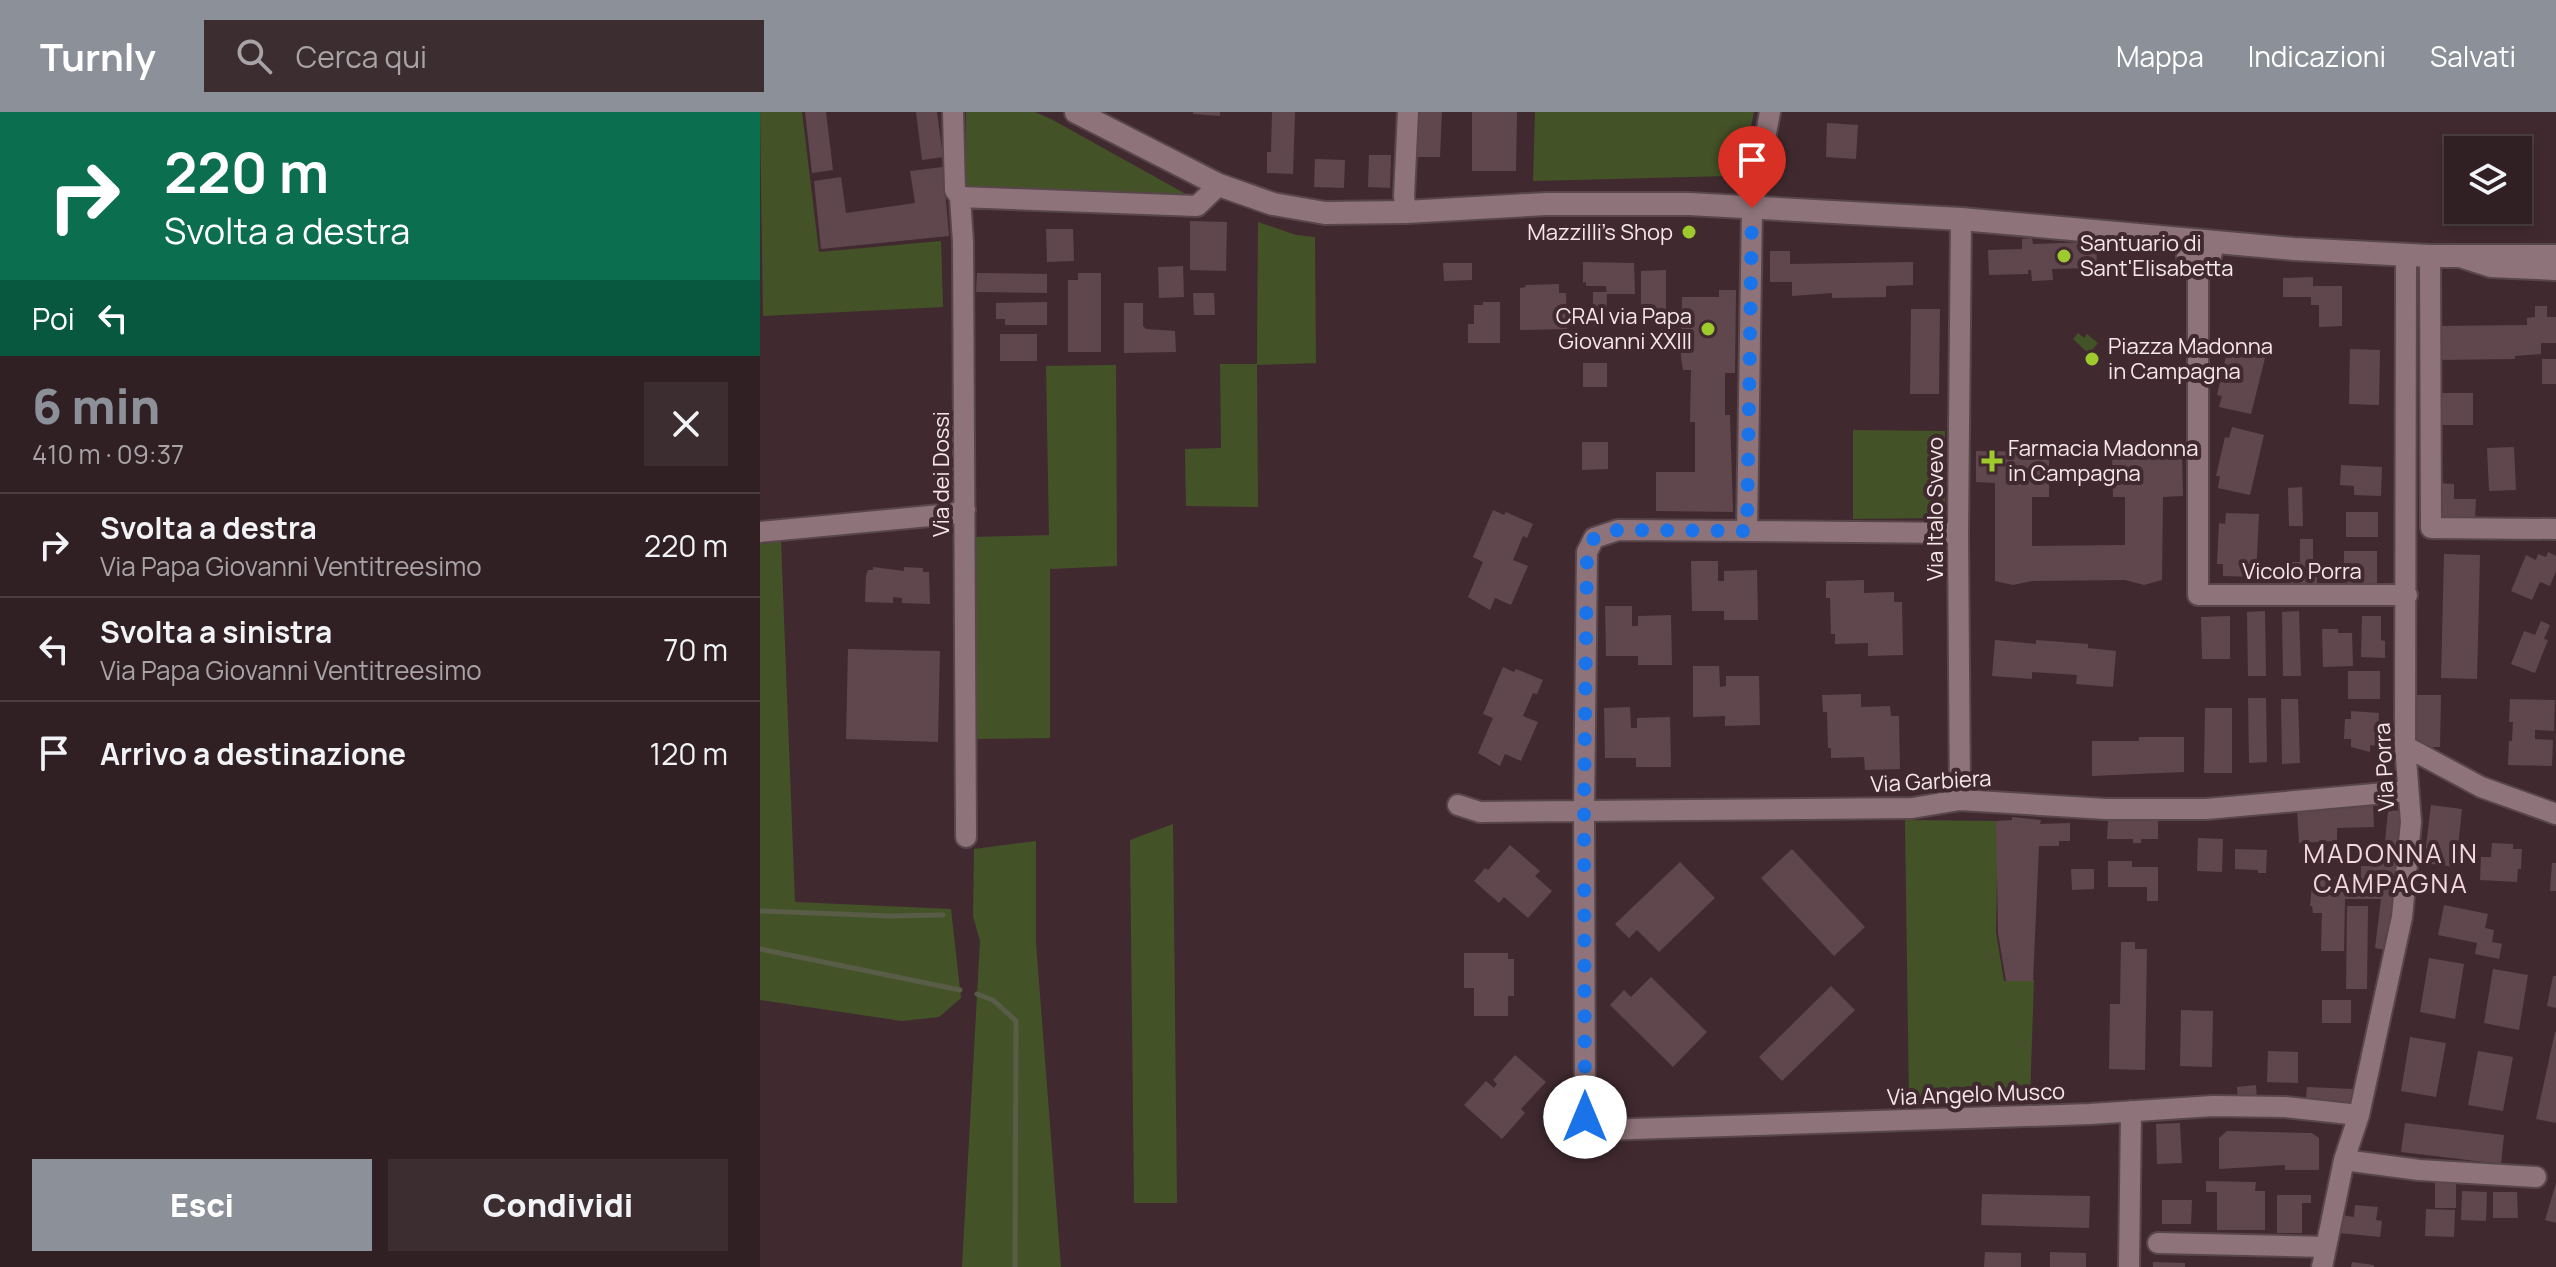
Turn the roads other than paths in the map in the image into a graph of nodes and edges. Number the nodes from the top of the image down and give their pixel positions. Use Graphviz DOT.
graph roads {
  1 [pos="953,112"];
  2 [pos="1076,112"];
  3 [pos="1408,112"];
  4 [pos="1770,112"];
  5 [pos="1219,185"];
  6 [pos="960,197"];
  7 [pos="1752,208"];
  8 [pos="1406,212"];
  9 [pos="1961,219"];
  10 [pos="2154,236"];
  11 [pos="2190,240"];
  12 [pos="2214,243"];
  13 [pos="2406,255"];
  14 [pos="2430,256"];
  15 [pos="2460,256"];
  16 [pos="2556,256"];
  17 [pos="2556,270"];
  18 [pos="2198,278"];
  19 [pos="965,510"];
  20 [pos="2556,529"];
  21 [pos="1747,531"];
  22 [pos="760,532"];
  23 [pos="1958,533"];
  24 [pos="2407,595"];
  25 [pos="2405,746"];
  26 [pos="2408,791"];
  27 [pos="1960,800"];
  28 [pos="1458,805"];
  29 [pos="1584,812"];
  30 [pos="2556,814"];
  31 [pos="966,837"];
  32 [pos="2131,1111"];
  33 [pos="2359,1115"];
  34 [pos="2344,1160"];
  35 [pos="2536,1177"];
  36 [pos="2158,1243"];
  37 [pos="2324,1257"];
  38 [pos="2129,1267"];
  1 -- 6 [label="street, Via dei Dossi"];
  2 -- 5 [label="street"];
  3 -- 8 [label="street"];
  4 -- 7 [label="street"];
  5 -- 6 [label="street"];
  5 -- 8 [label="street"];
  6 -- 19 [label="street, Via dei Dossi"];
  7 -- 8 [label="street"];
  7 -- 9 [label="street"];
  7 -- 21 [label="street"];
  9 -- 10 [label="street"];
  9 -- 23 [label="street, Via Italo Svevo"];
  10 -- 11 [label="street"];
  10 -- 18 [label="street"];
  11 -- 12 [label="street"];
  11 -- 18 [label="street"];
  12 -- 13 [label="street"];
  12 -- 18 [label="street"];
  13 -- 14 [label="street"];
  13 -- 24 [label="street, Via Porra"];
  14 -- 15 [label="street"];
  14 -- 20 [label="street"];
  15 -- 16 [label="street"];
  15 -- 17 [label="street"];
  18 -- 24 [label="street, Vicolo Porra"];
  19 -- 22 [label="street"];
  19 -- 31 [label="street, Via dei Dossi"];
  21 -- 23 [label="street"];
  21 -- 29 [label="street"];
  23 -- 27 [label="street, Via Italo Svevo"];
  24 -- 25 [label="street, Via Porra"];
  25 -- 26 [label="street, Via Porra"];
  25 -- 30 [label="street"];
  26 -- 27 [label="street, Via Garbiera"];
  26 -- 33 [label="street, Via Porra"];
  27 -- 29 [label="street, Via Garbiera"];
  28 -- 29 [label="street, Via Garbiera"];
  29 -- 32 [label="street, Via Angelo Musco"];
  32 -- 33 [label="street, Via Angelo Musco"];
  32 -- 38 [label="street"];
  33 -- 34 [label="street, Via Porra"];
  34 -- 35 [label="street"];
  34 -- 37 [label="street, Via Porra"];
  36 -- 37 [label="street"];
}
